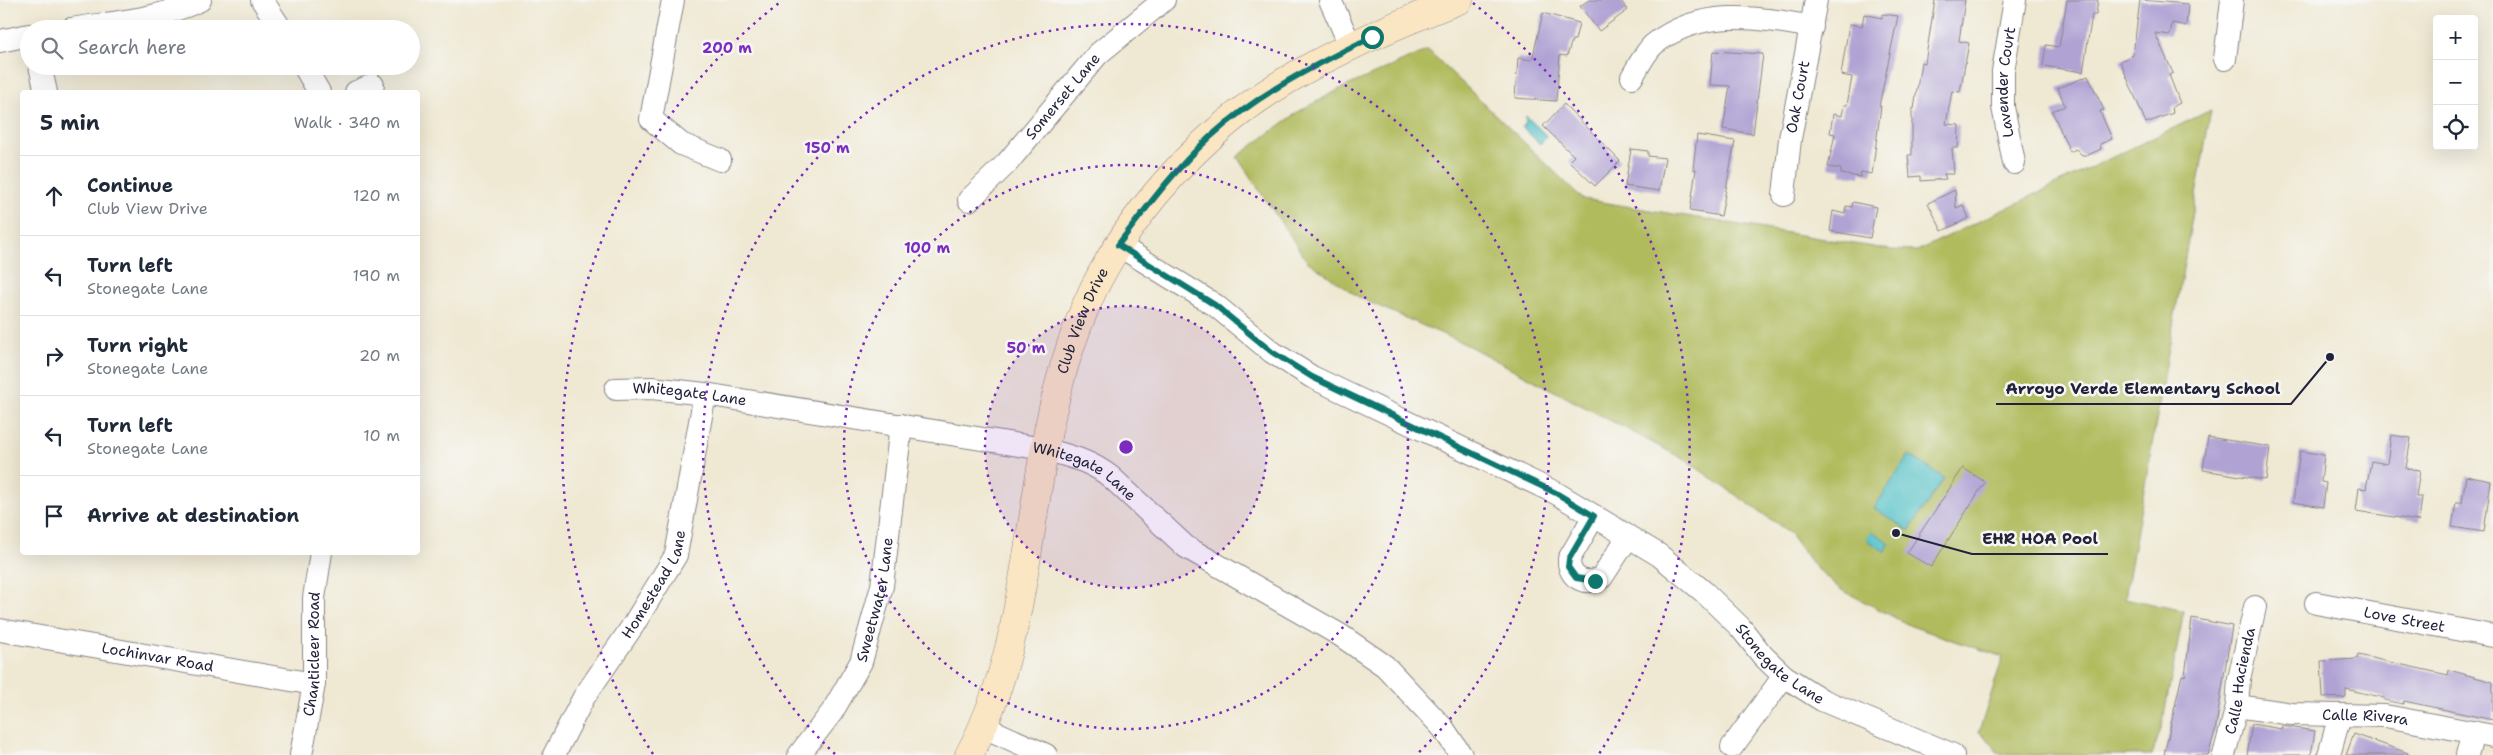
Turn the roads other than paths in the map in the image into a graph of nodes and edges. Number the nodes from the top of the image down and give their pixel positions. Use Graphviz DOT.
graph roads {
  1 [pos="200,0"];
  2 [pos="262,0"];
  3 [pos="673,0"];
  4 [pos="1164,0"];
  5 [pos="1330,0"];
  6 [pos="1459,0"];
  7 [pos="1816,0"];
  8 [pos="2015,0"];
  9 [pos="2232,0"];
  10 [pos="133,20"];
  11 [pos="275,20"];
  12 [pos="1812,27"];
  13 [pos="20,37"];
  14 [pos="0,41"];
  15 [pos="1351,47"];
  16 [pos="2225,59"];
  17 [pos="42,75"];
  18 [pos="309,75"];
  19 [pos="1632,77"];
  20 [pos="46,90"];
  21 [pos="318,90"];
  22 [pos="720,160"];
  23 [pos="2014,163"];
  24 [pos="1784,194"];
  25 [pos="969,200"];
  26 [pos="1118,245"];
  27 [pos="616,389"];
  28 [pos="705,394"];
  29 [pos="901,425"];
  30 [pos="1044,449"];
  31 [pos="1594,516"];
  32 [pos="1628,537"];
  33 [pos="321,555"];
  34 [pos="2316,603"];
  35 [pos="2255,607"];
  36 [pos="0,630"];
  37 [pos="2493,636"];
  38 [pos="1784,676"];
  39 [pos="314,684"];
  40 [pos="2237,706"];
  41 [pos="2340,715"];
  42 [pos="984,727"];
  43 [pos="2483,734"];
  44 [pos="1732,746"];
  45 [pos="301,755"];
  46 [pos="554,755"];
  47 [pos="799,755"];
  48 [pos="969,755"];
  49 [pos="1046,755"];
  50 [pos="1461,755"];
  51 [pos="1953,755"];
  52 [pos="2224,755"];
  53 [pos="2329,755"];
  54 [pos="2468,755"];
  1 -- 10 [label="street"];
  2 -- 11 [label="street"];
  3 -- 22 [label="street"];
  4 -- 25 [label="street, Somerset Lane"];
  5 -- 15 [label="street"];
  6 -- 15 [label="street, Club View Drive"];
  7 -- 12 [label="street, Oak Court"];
  8 -- 23 [label="street, Lavender Court"];
  9 -- 16 [label="street"];
  12 -- 19 [label="street"];
  12 -- 24 [label="street, Oak Court"];
  13 -- 14 [label="street"];
  15 -- 26 [label="street, Club View Drive"];
  17 -- 20 [label="street"];
  18 -- 21 [label="street"];
  26 -- 30 [label="street, Club View Drive"];
  26 -- 31 [label="street, Stonegate Lane"];
  27 -- 28 [label="street, Whitegate Lane"];
  28 -- 29 [label="street, Whitegate Lane"];
  28 -- 46 [label="street, Homestead Lane"];
  29 -- 30 [label="street, Whitegate Lane"];
  29 -- 47 [label="street, Sweetwater Lane"];
  30 -- 42 [label="street, Club View Drive"];
  30 -- 50 [label="street, Whitegate Lane"];
  31 -- 32 [label="street, Stonegate Lane"];
  31 -- 32 [label="street"];
  32 -- 38 [label="street, Stonegate Lane"];
  33 -- 39 [label="street, Chanticleer Road"];
  34 -- 37 [label="street, Love Street"];
  35 -- 40 [label="street, Calle Hacienda"];
  36 -- 39 [label="street, Lochinvar Road"];
  38 -- 44 [label="street"];
  38 -- 51 [label="street, Stonegate Lane"];
  39 -- 45 [label="street, Chanticleer Road"];
  40 -- 41 [label="street, Calle Rivera"];
  40 -- 52 [label="street, Calle Hacienda"];
  41 -- 43 [label="street, Calle Rivera"];
  41 -- 53 [label="street"];
  42 -- 48 [label="street, Club View Drive"];
  42 -- 49 [label="street"];
  43 -- 54 [label="street"];
}
